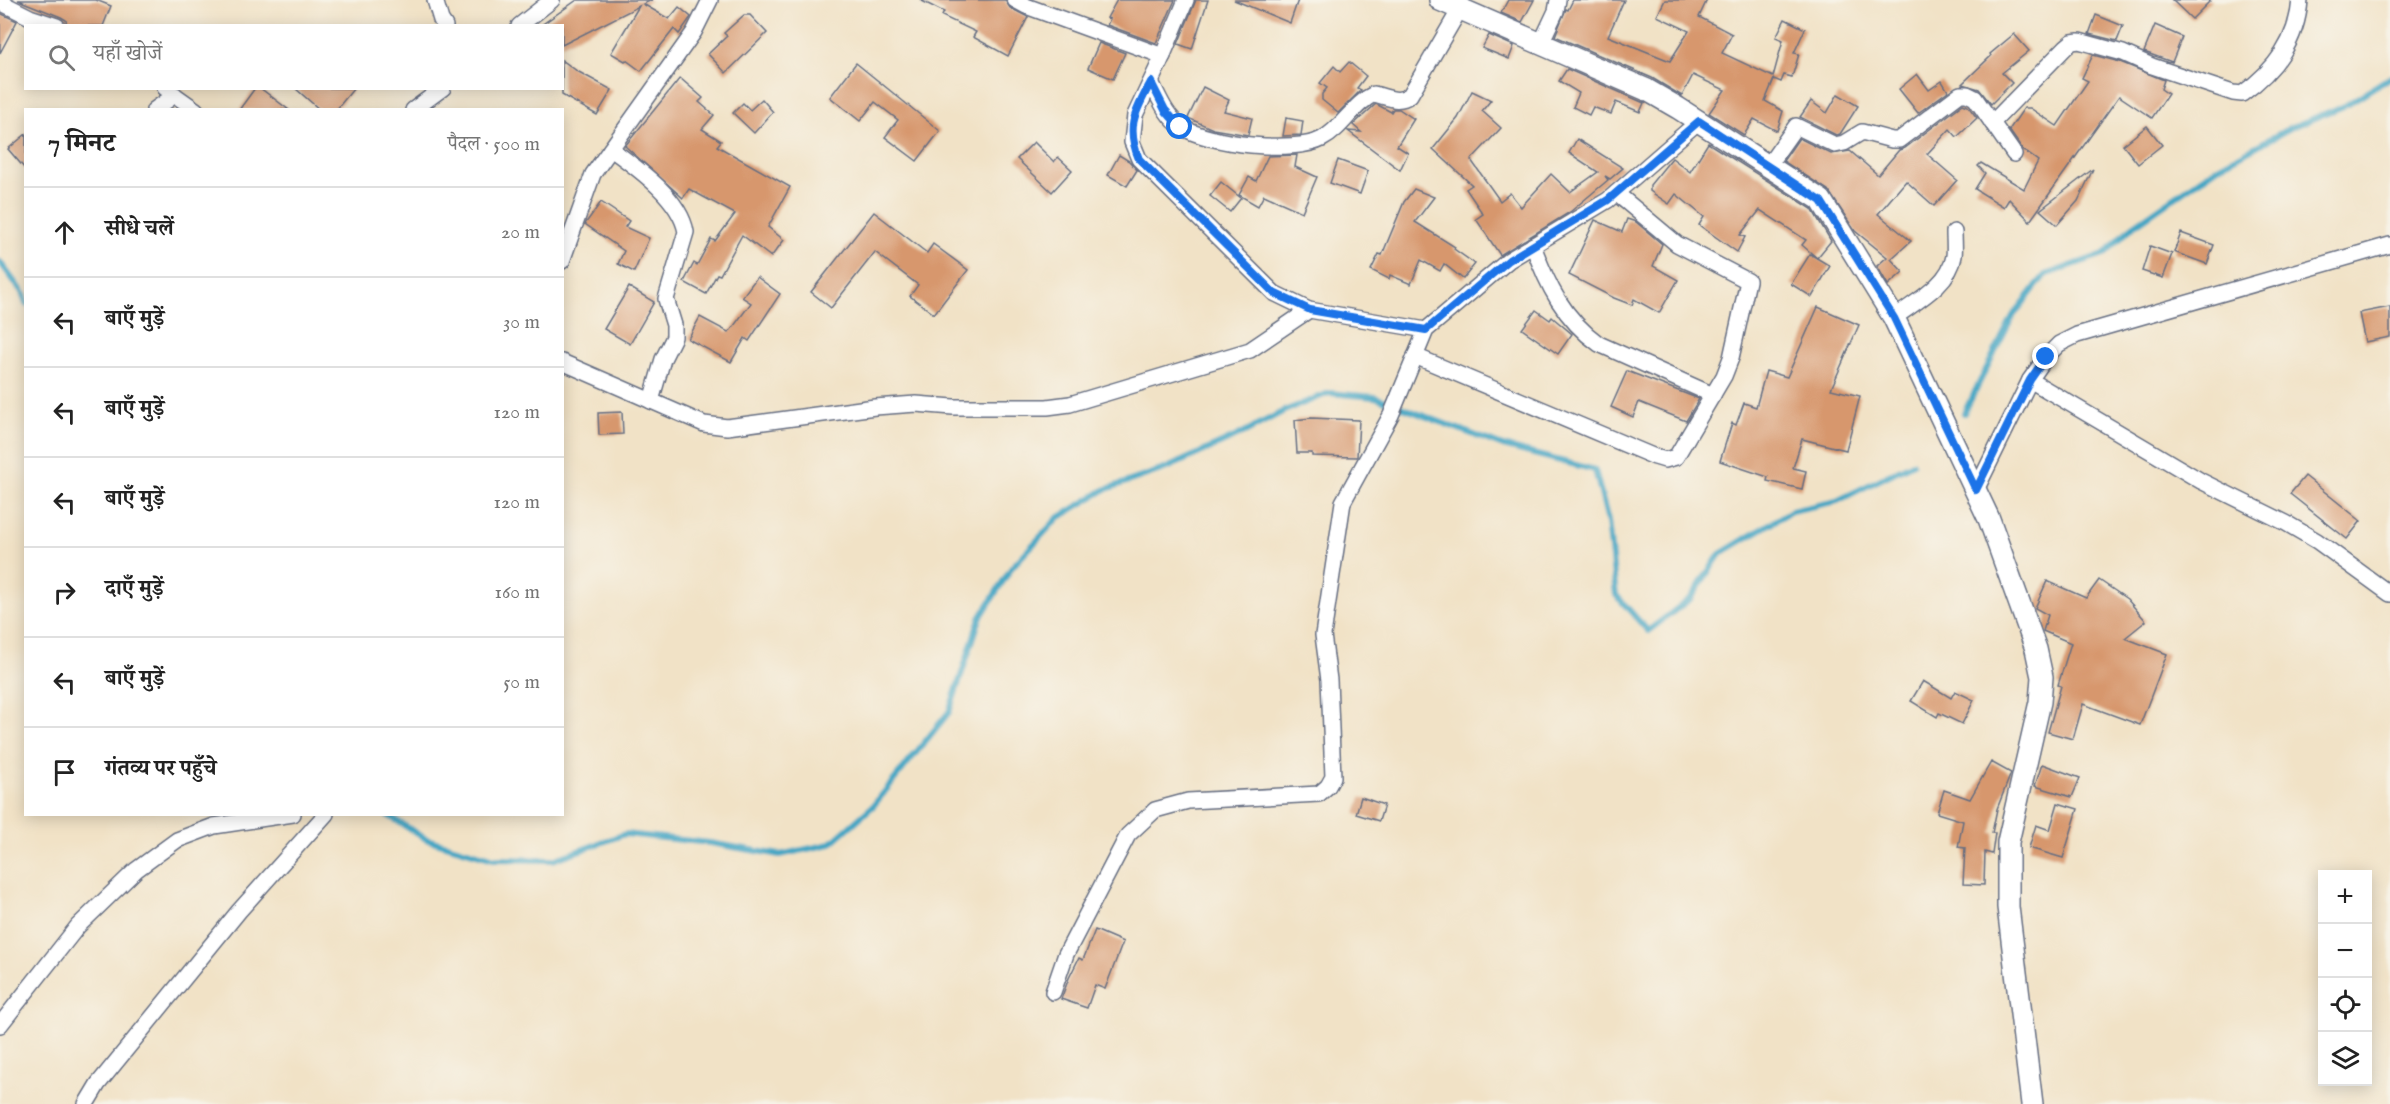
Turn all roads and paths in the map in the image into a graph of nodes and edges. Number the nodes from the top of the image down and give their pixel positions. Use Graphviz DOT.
graph roads {
  1 [pos="435,0"];
  2 [pos="552,0"];
  3 [pos="710,0"];
  4 [pos="1015,0"];
  5 [pos="1186,0"];
  6 [pos="1440,0"];
  7 [pos="1558,0"];
  8 [pos="2300,0"];
  9 [pos="0,2"];
  10 [pos="1460,9"];
  11 [pos="51,24"];
  12 [pos="444,24"];
  13 [pos="522,24"];
  14 [pos="1540,45"];
  15 [pos="1163,56"];
  16 [pos="1151,82"];
  17 [pos="440,90"];
  18 [pos="170,92"];
  19 [pos="156,108"];
  20 [pos="193,108"];
  21 [pos="415,108"];
  22 [pos="1699,121"];
  23 [pos="1992,123"];
  24 [pos="611,149"];
  25 [pos="2014,154"];
  26 [pos="1767,167"];
  27 [pos="1616,193"];
  28 [pos="1954,232"];
  29 [pos="1533,245"];
  30 [pos="2390,245"];
  31 [pos="564,255"];
  32 [pos="1310,310"];
  33 [pos="1894,318"];
  34 [pos="1426,330"];
  35 [pos="1415,356"];
  36 [pos="564,363"];
  37 [pos="2030,380"];
  38 [pos="1713,395"];
  39 [pos="651,401"];
  40 [pos="1976,490"];
  41 [pos="2390,594"];
  42 [pos="280,816"];
  43 [pos="324,816"];
  44 [pos="1053,992"];
  45 [pos="0,1025"];
  46 [pos="86,1104"];
  47 [pos="2032,1104"];
  1 -- 12 [label="street"];
  2 -- 13 [label="street"];
  3 -- 24 [label="street"];
  4 -- 15 [label="street"];
  5 -- 15 [label="street"];
  6 -- 10 [label="street"];
  7 -- 14 [label="street"];
  8 -- 23 [label="street"];
  9 -- 11 [label="street"];
  10 -- 14 [label="street"];
  10 -- 16 [label="street"];
  14 -- 22 [label="street"];
  15 -- 16 [label="street"];
  16 -- 32 [label="street"];
  17 -- 21 [label="street"];
  18 -- 19 [label="street"];
  18 -- 20 [label="street"];
  22 -- 26 [label="street"];
  22 -- 27 [label="street"];
  23 -- 25 [label="street"];
  23 -- 26 [label="street"];
  24 -- 31 [label="street"];
  24 -- 39 [label="street"];
  26 -- 33 [label="street"];
  27 -- 29 [label="street"];
  27 -- 38 [label="street"];
  28 -- 33 [label="street"];
  29 -- 34 [label="street"];
  29 -- 38 [label="street"];
  30 -- 37 [label="street"];
  32 -- 34 [label="street"];
  32 -- 39 [label="street"];
  33 -- 40 [label="street"];
  34 -- 35 [label="street"];
  35 -- 38 [label="street"];
  35 -- 44 [label="street"];
  36 -- 39 [label="street"];
  37 -- 40 [label="street"];
  37 -- 41 [label="street"];
  40 -- 47 [label="street"];
  42 -- 45 [label="street"];
  43 -- 46 [label="street"];
}
